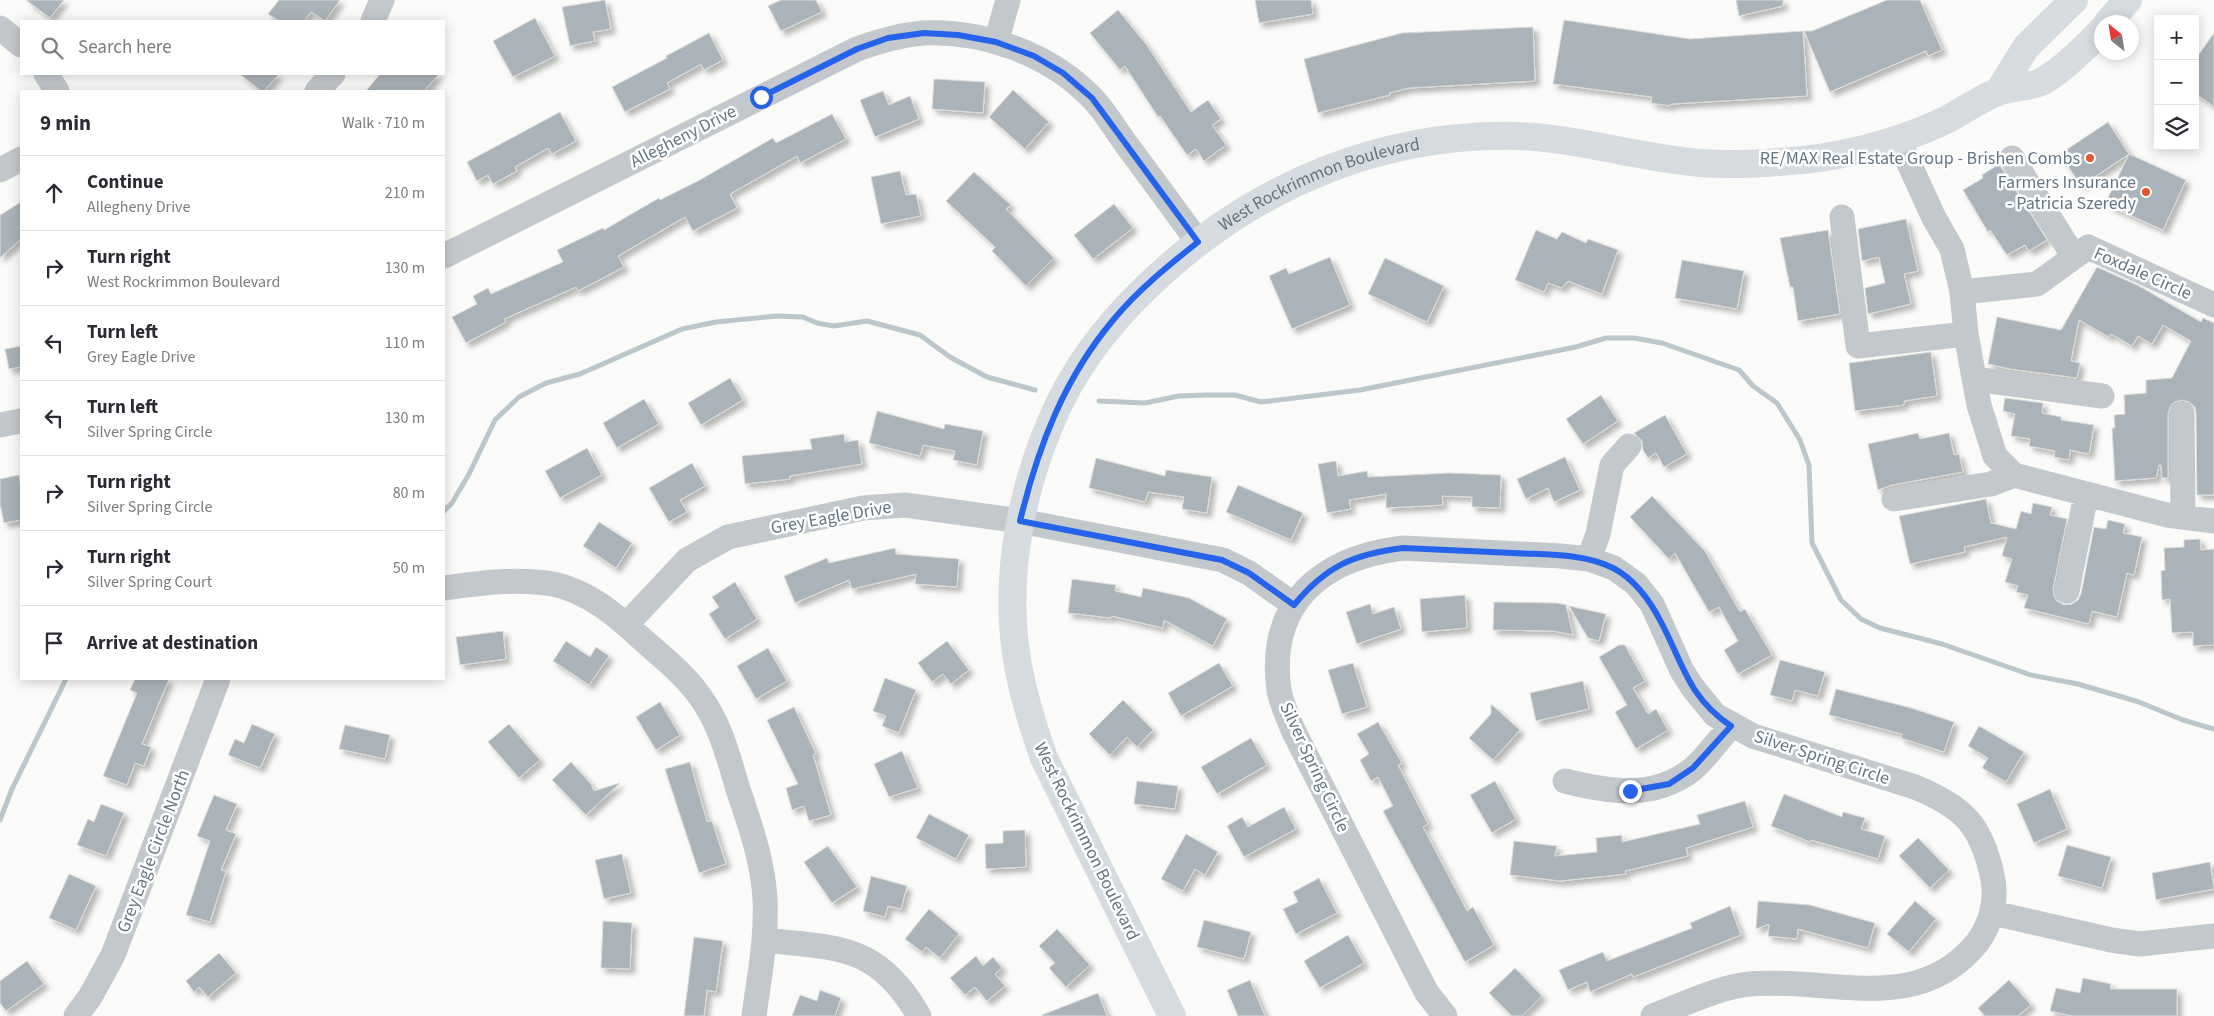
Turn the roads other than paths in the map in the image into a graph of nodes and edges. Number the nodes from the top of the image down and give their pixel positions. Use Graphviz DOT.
graph roads {
  1 [pos="382,0"];
  2 [pos="1008,0"];
  3 [pos="2074,0"];
  4 [pos="2128,0"];
  5 [pos="2114,15"];
  6 [pos="373,20"];
  7 [pos="0,28"];
  8 [pos="2094,37"];
  9 [pos="996,42"];
  10 [pos="20,45"];
  11 [pos="47,75"];
  12 [pos="332,75"];
  13 [pos="56,90"];
  14 [pos="318,90"];
  15 [pos="1999,91"];
  16 [pos="1898,139"];
  17 [pos="2012,158"];
  18 [pos="20,160"];
  19 [pos="0,170"];
  20 [pos="1842,217"];
  21 [pos="1198,242"];
  22 [pos="445,255"];
  23 [pos="2074,258"];
  24 [pos="1962,292"];
  25 [pos="2214,305"];
  26 [pos="1966,334"];
  27 [pos="1974,379"];
  28 [pos="2102,396"];
  29 [pos="2182,414"];
  30 [pos="20,421"];
  31 [pos="0,425"];
  32 [pos="1629,446"];
  33 [pos="2014,475"];
  34 [pos="2086,494"];
  35 [pos="1894,499"];
  36 [pos="2183,517"];
  37 [pos="1020,521"];
  38 [pos="2214,521"];
  39 [pos="1589,559"];
  40 [pos="445,588"];
  41 [pos="2067,590"];
  42 [pos="1294,605"];
  43 [pos="626,625"];
  44 [pos="218,680"];
  45 [pos="1731,726"];
  46 [pos="1565,781"];
  47 [pos="1993,913"];
  48 [pos="2214,936"];
  49 [pos="764,940"];
  50 [pos="76,1016"];
  51 [pos="754,1016"];
  52 [pos="919,1016"];
  53 [pos="1172,1016"];
  54 [pos="1445,1016"];
  55 [pos="1653,1016"];
  1 -- 6 [label="street"];
  2 -- 9 [label="street"];
  3 -- 15 [label="main road, West Rockrimmon Boulevard"];
  4 -- 5 [label="main road"];
  7 -- 10 [label="street"];
  8 -- 15 [label="main road, West Rockrimmon Boulevard"];
  9 -- 21 [label="street, Allegheny Drive"];
  9 -- 22 [label="street, Allegheny Drive"];
  11 -- 13 [label="street"];
  12 -- 14 [label="street"];
  15 -- 16 [label="main road, West Rockrimmon Boulevard"];
  16 -- 21 [label="main road, West Rockrimmon Boulevard"];
  16 -- 24 [label="street"];
  17 -- 23 [label="street"];
  18 -- 19 [label="street"];
  20 -- 26 [label="street"];
  21 -- 37 [label="main road, West Rockrimmon Boulevard"];
  23 -- 24 [label="street, Foxdale Circle"];
  23 -- 25 [label="street, Foxdale Circle"];
  24 -- 26 [label="street"];
  26 -- 27 [label="street"];
  27 -- 28 [label="street"];
  27 -- 33 [label="street"];
  29 -- 36 [label="street"];
  30 -- 31 [label="street"];
  32 -- 39 [label="street"];
  33 -- 34 [label="street"];
  33 -- 35 [label="street"];
  34 -- 36 [label="street"];
  34 -- 41 [label="street"];
  36 -- 38 [label="street"];
  37 -- 42 [label="street, Grey Eagle Drive"];
  37 -- 43 [label="street, Grey Eagle Drive"];
  37 -- 53 [label="main road, West Rockrimmon Boulevard"];
  39 -- 42 [label="street, Silver Spring Circle"];
  39 -- 45 [label="street, Silver Spring Circle"];
  40 -- 43 [label="street"];
  42 -- 54 [label="street, Silver Spring Circle"];
  43 -- 49 [label="street"];
  44 -- 50 [label="street, Grey Eagle Circle North"];
  45 -- 46 [label="street"];
  45 -- 47 [label="street, Silver Spring Circle"];
  47 -- 48 [label="street"];
  47 -- 55 [label="street, Silver Spring Circle"];
  49 -- 51 [label="street"];
  49 -- 52 [label="street"];
}
